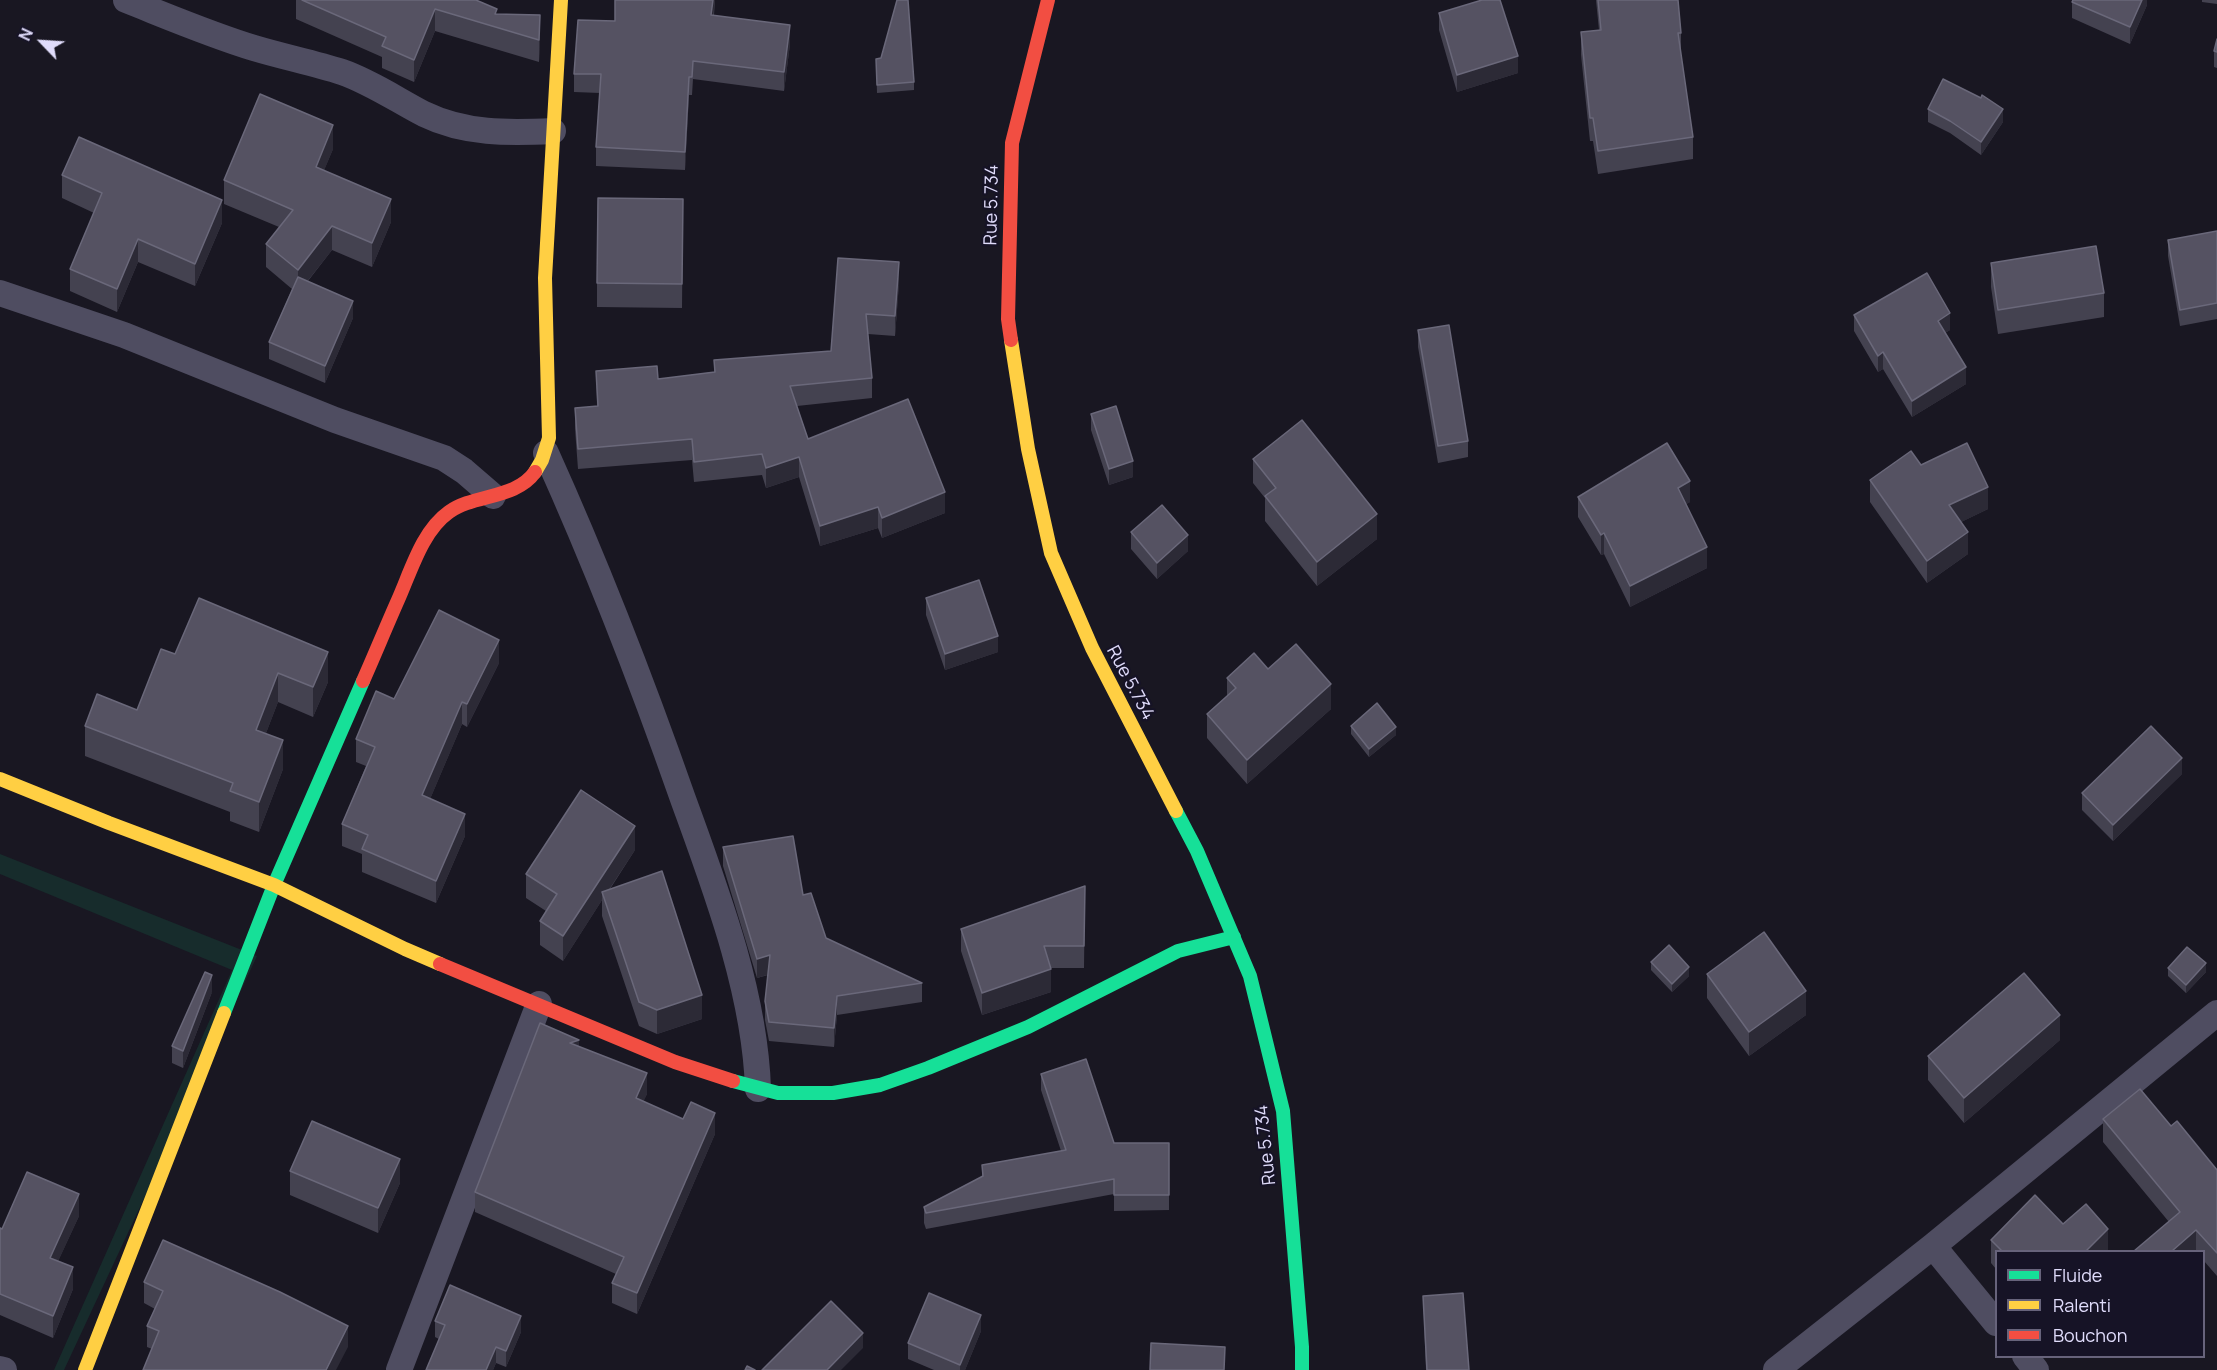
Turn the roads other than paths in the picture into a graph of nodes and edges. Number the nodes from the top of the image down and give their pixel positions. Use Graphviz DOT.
graph roads {
  1 [pos="126,0"];
  2 [pos="561,0"];
  3 [pos="1048,0"];
  4 [pos="553,131"];
  5 [pos="0,292"];
  6 [pos="546,453"];
  7 [pos="493,496"];
  8 [pos="0,779"];
  9 [pos="274,885"];
  10 [pos="1234,937"];
  11 [pos="539,1004"];
  12 [pos="2217,1013"];
  13 [pos="758,1089"];
  14 [pos="1933,1246"];
  15 [pos="1995,1322"];
  16 [pos="2027,1358"];
  17 [pos="84,1370"];
  18 [pos="399,1370"];
  19 [pos="1302,1370"];
  20 [pos="1776,1370"];
  21 [pos="2036,1370"];
  1 -- 4 [label="street"];
  2 -- 4 [label="street"];
  3 -- 10 [label="street, Rue 5.734"];
  4 -- 6 [label="street"];
  5 -- 7 [label="street"];
  6 -- 7 [label="street"];
  6 -- 13 [label="street"];
  7 -- 9 [label="street"];
  8 -- 9 [label="street"];
  9 -- 11 [label="street"];
  9 -- 17 [label="street"];
  10 -- 13 [label="street"];
  10 -- 19 [label="street, Rue 5.734"];
  11 -- 13 [label="street"];
  11 -- 18 [label="street"];
  12 -- 14 [label="street"];
  14 -- 15 [label="street"];
  14 -- 20 [label="street"];
  16 -- 21 [label="street"];
}
